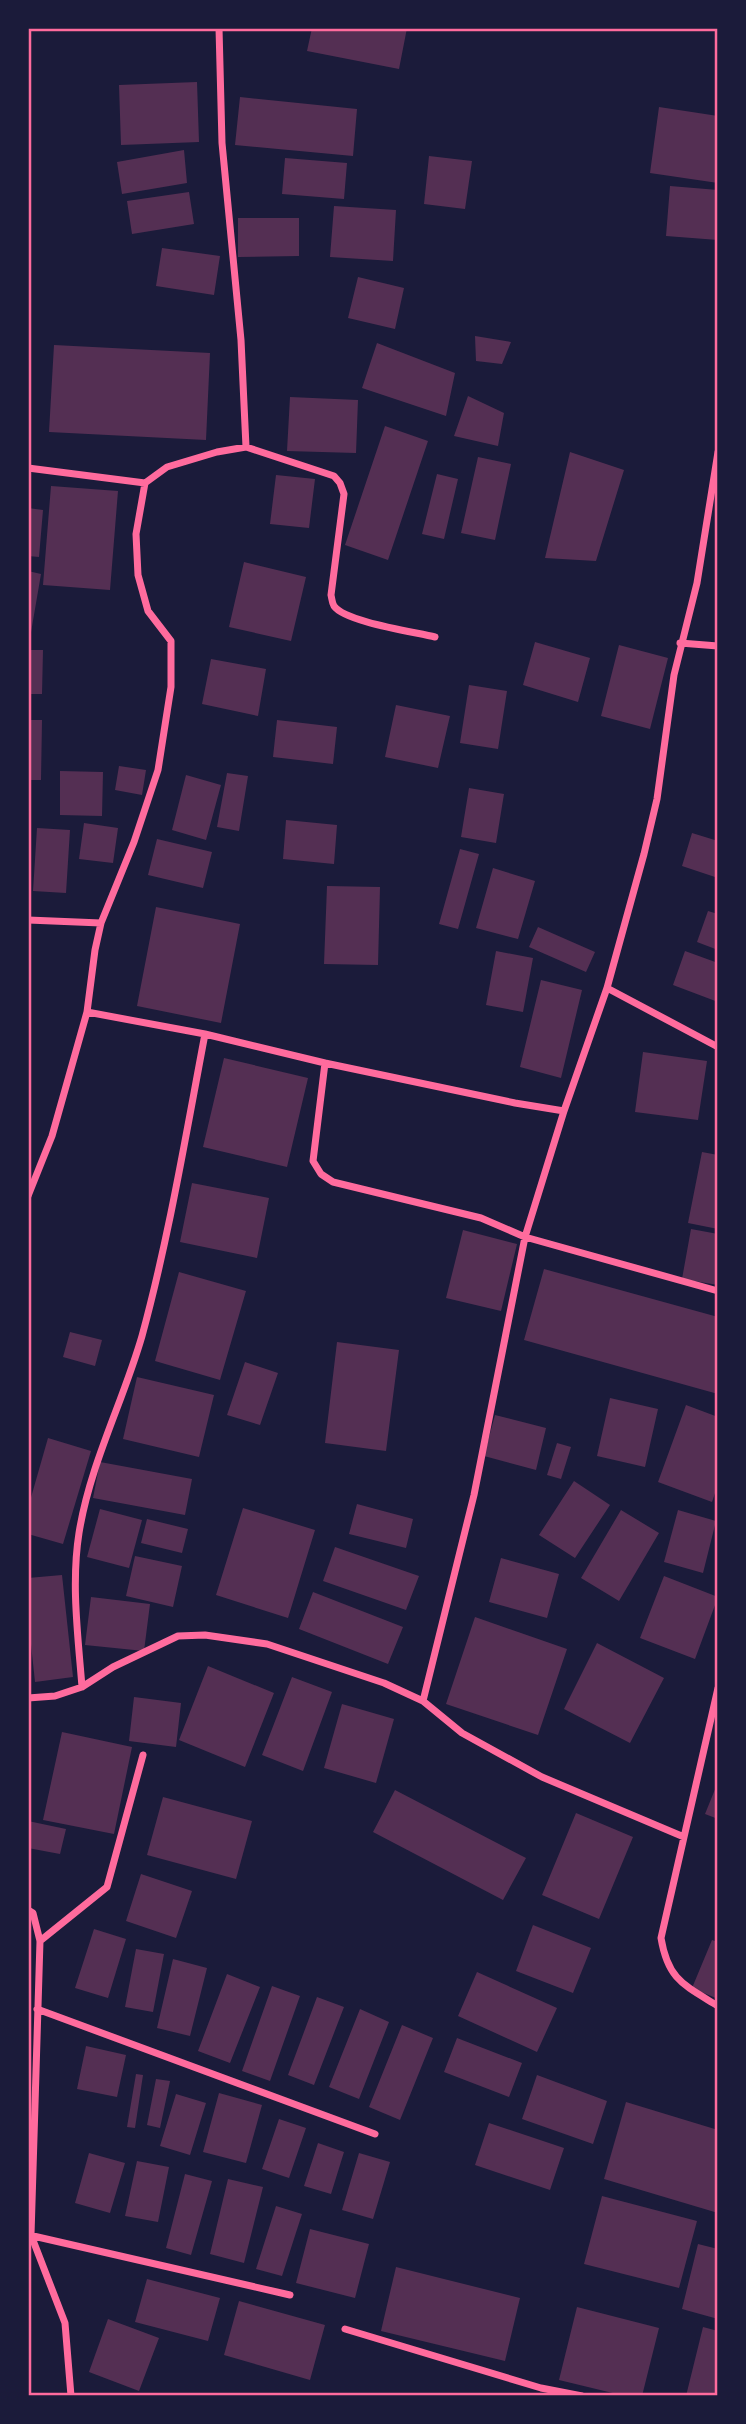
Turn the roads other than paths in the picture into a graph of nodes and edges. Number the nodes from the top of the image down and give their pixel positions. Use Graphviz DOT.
graph roads {
  1 [pos="219,28"];
  2 [pos="246,447"];
  3 [pos="718,452"];
  4 [pos="28,468"];
  5 [pos="145,483"];
  6 [pos="435,637"];
  7 [pos="680,643"];
  8 [pos="718,646"];
  9 [pos="28,920"];
  10 [pos="101,923"];
  11 [pos="607,988"];
  12 [pos="87,1012"];
  13 [pos="205,1034"];
  14 [pos="718,1047"];
  15 [pos="325,1063"];
  16 [pos="564,1111"];
  17 [pos="28,1196"];
  18 [pos="525,1237"];
  19 [pos="718,1291"];
  20 [pos="82,1687"];
  21 [pos="718,1688"];
  22 [pos="28,1698"];
  23 [pos="423,1701"];
  24 [pos="143,1755"];
  25 [pos="684,1837"];
  26 [pos="28,1910"];
  27 [pos="40,1941"];
  28 [pos="718,2006"];
  29 [pos="37,2009"];
  30 [pos="375,2134"];
  31 [pos="30,2235"];
  32 [pos="290,2295"];
  33 [pos="345,2329"];
  34 [pos="71,2396"];
  35 [pos="582,2396"];
  1 -- 2 [label="street"];
  2 -- 5 [label="street"];
  2 -- 6 [label="street"];
  3 -- 7 [label="street"];
  4 -- 5 [label="street"];
  5 -- 10 [label="street"];
  7 -- 8 [label="street"];
  7 -- 11 [label="street"];
  9 -- 10 [label="street"];
  10 -- 12 [label="street"];
  11 -- 14 [label="street"];
  11 -- 16 [label="street"];
  12 -- 13 [label="street"];
  12 -- 17 [label="street"];
  13 -- 15 [label="street"];
  13 -- 20 [label="street"];
  15 -- 16 [label="street"];
  15 -- 18 [label="street"];
  16 -- 18 [label="street"];
  18 -- 19 [label="street"];
  18 -- 23 [label="street"];
  20 -- 22 [label="street"];
  20 -- 23 [label="street"];
  21 -- 25 [label="street"];
  23 -- 25 [label="street"];
  24 -- 27 [label="street"];
  25 -- 28 [label="street"];
  26 -- 27 [label="street"];
  27 -- 29 [label="street"];
  29 -- 30 [label="street"];
  29 -- 31 [label="street"];
  31 -- 32 [label="street"];
  31 -- 34 [label="street"];
  33 -- 35 [label="street"];
}
